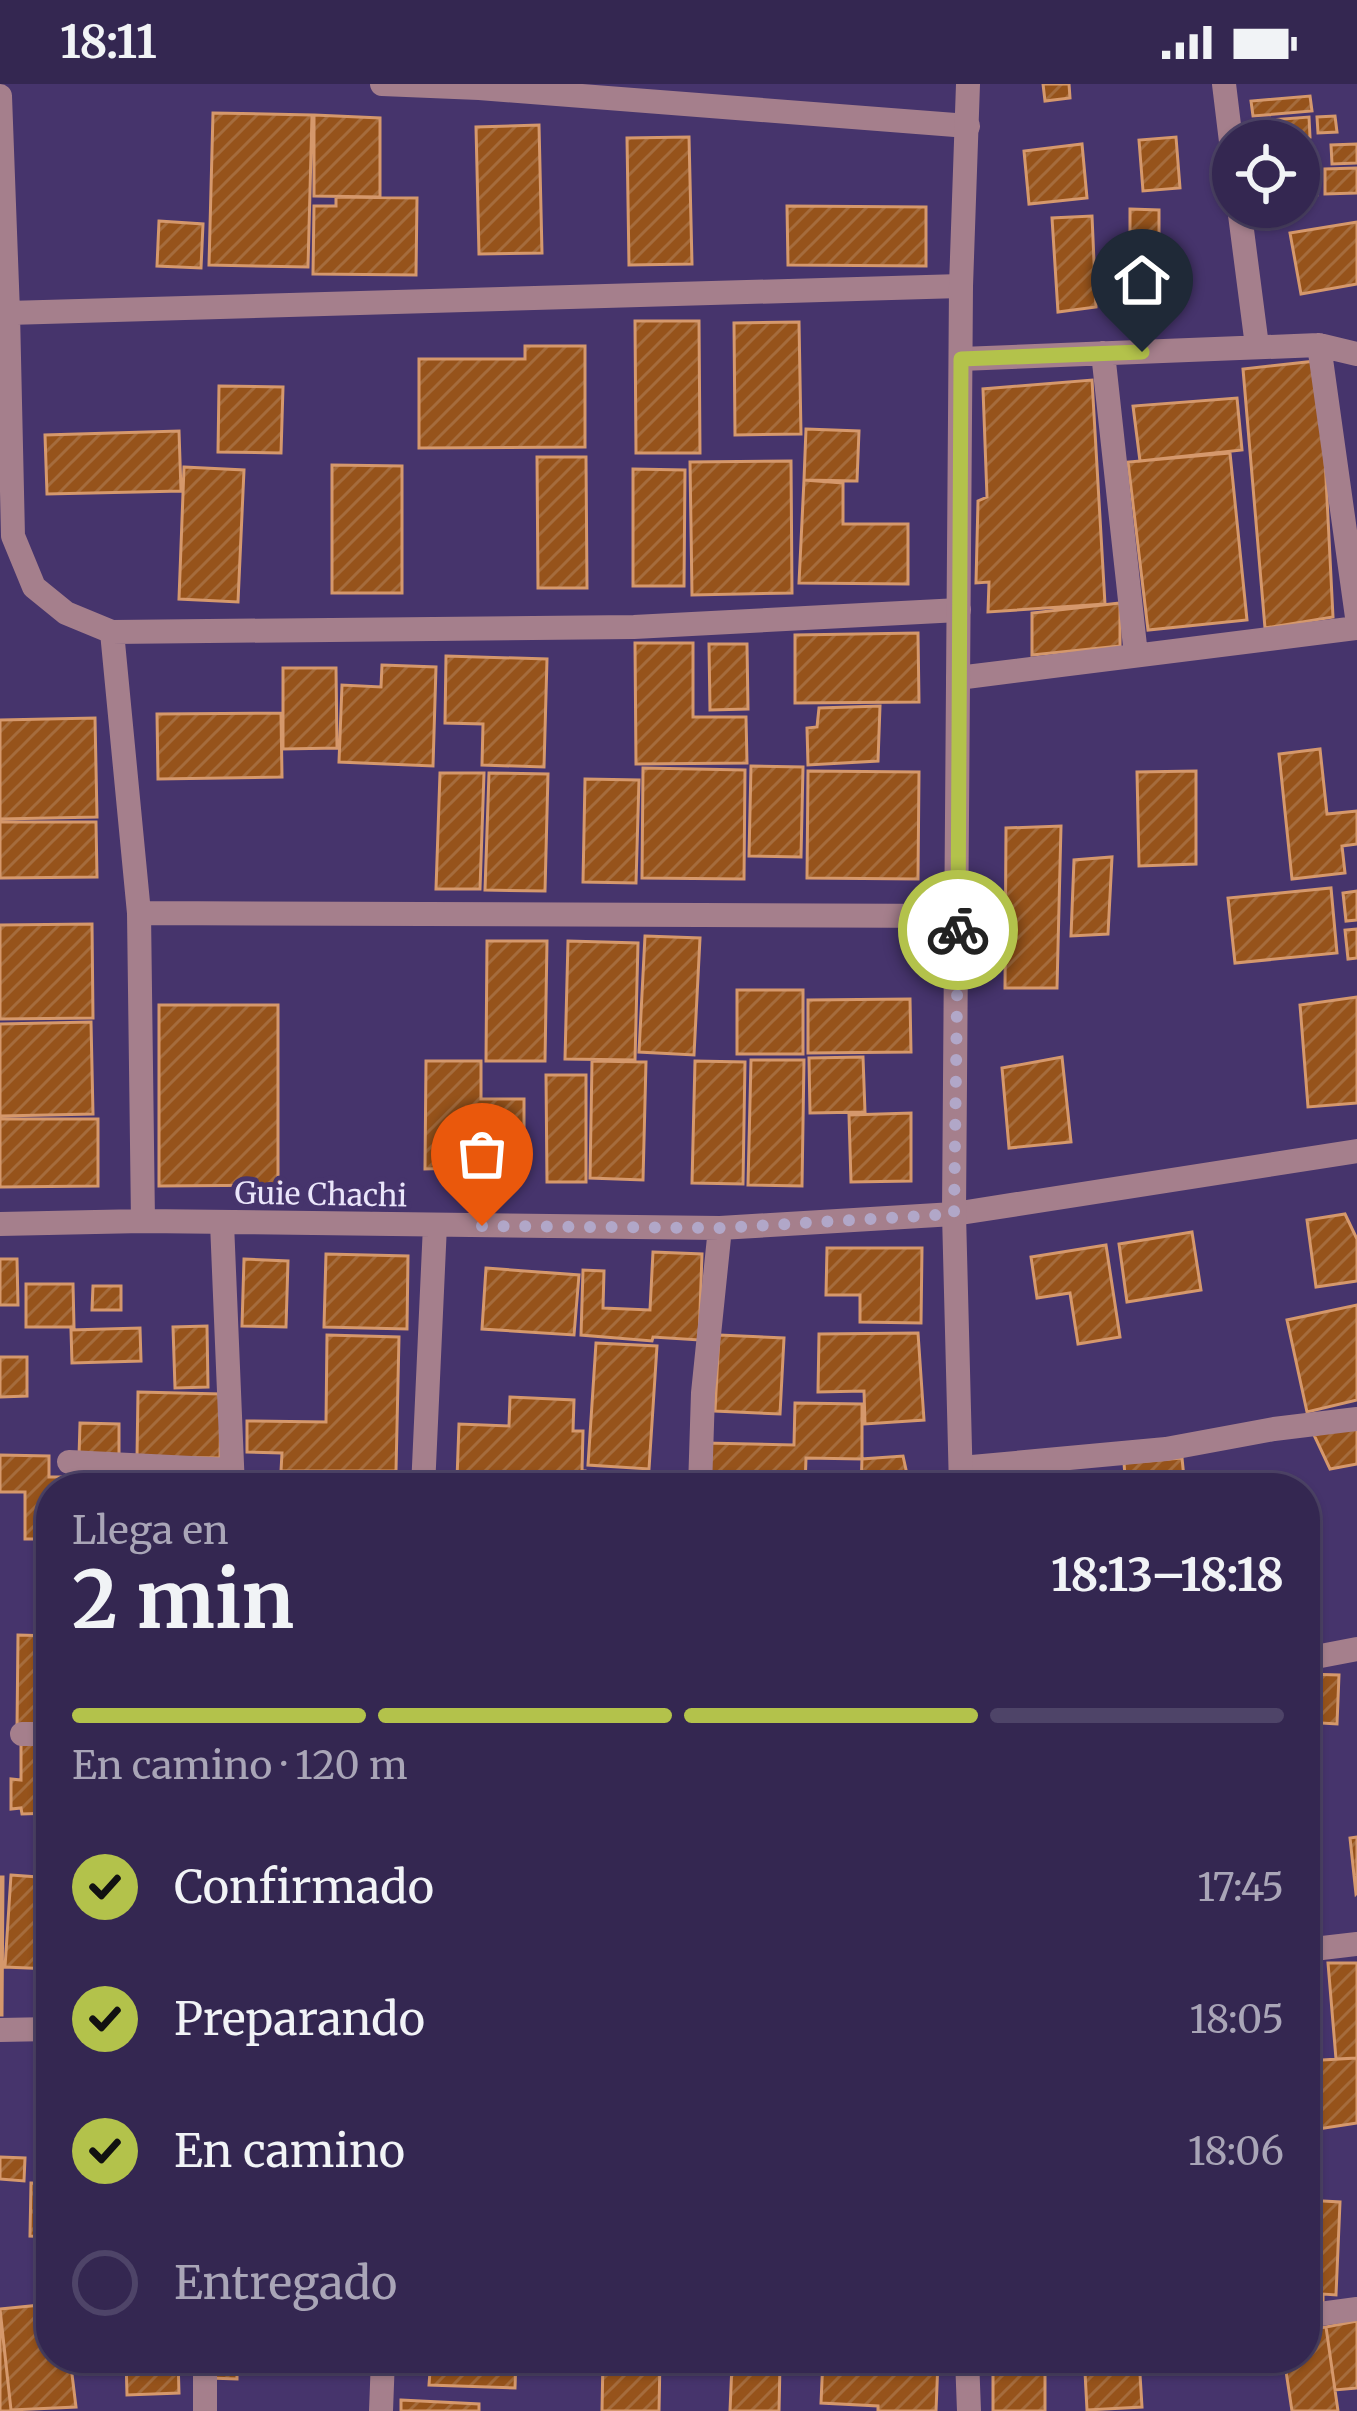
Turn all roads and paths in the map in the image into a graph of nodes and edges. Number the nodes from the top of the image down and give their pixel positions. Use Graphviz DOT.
graph roads {
  1 [pos="382,84"];
  2 [pos="968,84"];
  3 [pos="1224,84"];
  4 [pos="479,86"];
  5 [pos="0,96"];
  6 [pos="1228,120"];
  7 [pos="968,126"];
  8 [pos="1242,228"];
  9 [pos="961,286"];
  10 [pos="8,313"];
  11 [pos="1319,345"];
  12 [pos="1257,346"];
  13 [pos="1103,353"];
  14 [pos="1357,354"];
  15 [pos="961,359"];
  16 [pos="959,610"];
  17 [pos="1357,616"];
  18 [pos="1357,628"];
  19 [pos="112,632"];
  20 [pos="1136,655"];
  21 [pos="958,678"];
  22 [pos="139,913"];
  23 [pos="958,916"];
  24 [pos="1356,1152"];
  25 [pos="954,1214"];
  26 [pos="142,1221"];
  27 [pos="221,1223"];
  28 [pos="0,1224"];
  29 [pos="435,1225"];
  30 [pos="720,1228"];
  31 [pos="1357,1419"];
  32 [pos="69,1462"];
  33 [pos="174,1473"];
  34 [pos="232,1473"];
  35 [pos="424,1473"];
  36 [pos="700,1473"];
  37 [pos="961,1473"];
  38 [pos="996,1473"];
  39 [pos="1357,1649"];
  40 [pos="1320,1655"];
  41 [pos="22,1734"];
  42 [pos="36,1734"];
  43 [pos="1357,1943"];
  44 [pos="1320,1948"];
  45 [pos="36,2029"];
  46 [pos="0,2030"];
  47 [pos="1357,2309"];
  48 [pos="1320,2314"];
  49 [pos="206,2373"];
  50 [pos="382,2373"];
  51 [pos="972,2373"];
  52 [pos="205,2411"];
  53 [pos="381,2411"];
  54 [pos="968,2411"];
  1 -- 4 [label="street"];
  2 -- 7 [label="street"];
  3 -- 6 [label="street"];
  4 -- 7 [label="street"];
  5 -- 10 [label="street"];
  7 -- 9 [label="street"];
  8 -- 12 [label="street"];
  9 -- 10 [label="street"];
  9 -- 15 [label="street"];
  10 -- 19 [label="street"];
  11 -- 12 [label="street"];
  11 -- 14 [label="street"];
  11 -- 17 [label="street"];
  12 -- 13 [label="street"];
  13 -- 15 [label="street"];
  13 -- 20 [label="street"];
  15 -- 16 [label="street"];
  16 -- 19 [label="street"];
  16 -- 21 [label="street"];
  18 -- 20 [label="street"];
  19 -- 22 [label="street"];
  20 -- 21 [label="street"];
  21 -- 23 [label="street"];
  22 -- 23 [label="street"];
  22 -- 26 [label="street"];
  23 -- 25 [label="street"];
  24 -- 25 [label="street, Guie Chachi"];
  25 -- 30 [label="street, Guie Chachi"];
  25 -- 37 [label="street"];
  26 -- 27 [label="street, Guie Chachi"];
  26 -- 28 [label="street, Guie Chachi"];
  27 -- 29 [label="street, Guie Chachi"];
  27 -- 34 [label="street"];
  29 -- 30 [label="street, Guie Chachi"];
  29 -- 35 [label="street"];
  30 -- 36 [label="street"];
  31 -- 38 [label="street"];
  32 -- 33 [label="street"];
  39 -- 40 [label="street"];
  41 -- 42 [label="street"];
  43 -- 44 [label="street"];
  45 -- 46 [label="street"];
  47 -- 48 [label="street"];
  49 -- 52 [label="street"];
  50 -- 53 [label="street"];
  51 -- 54 [label="street"];
}
